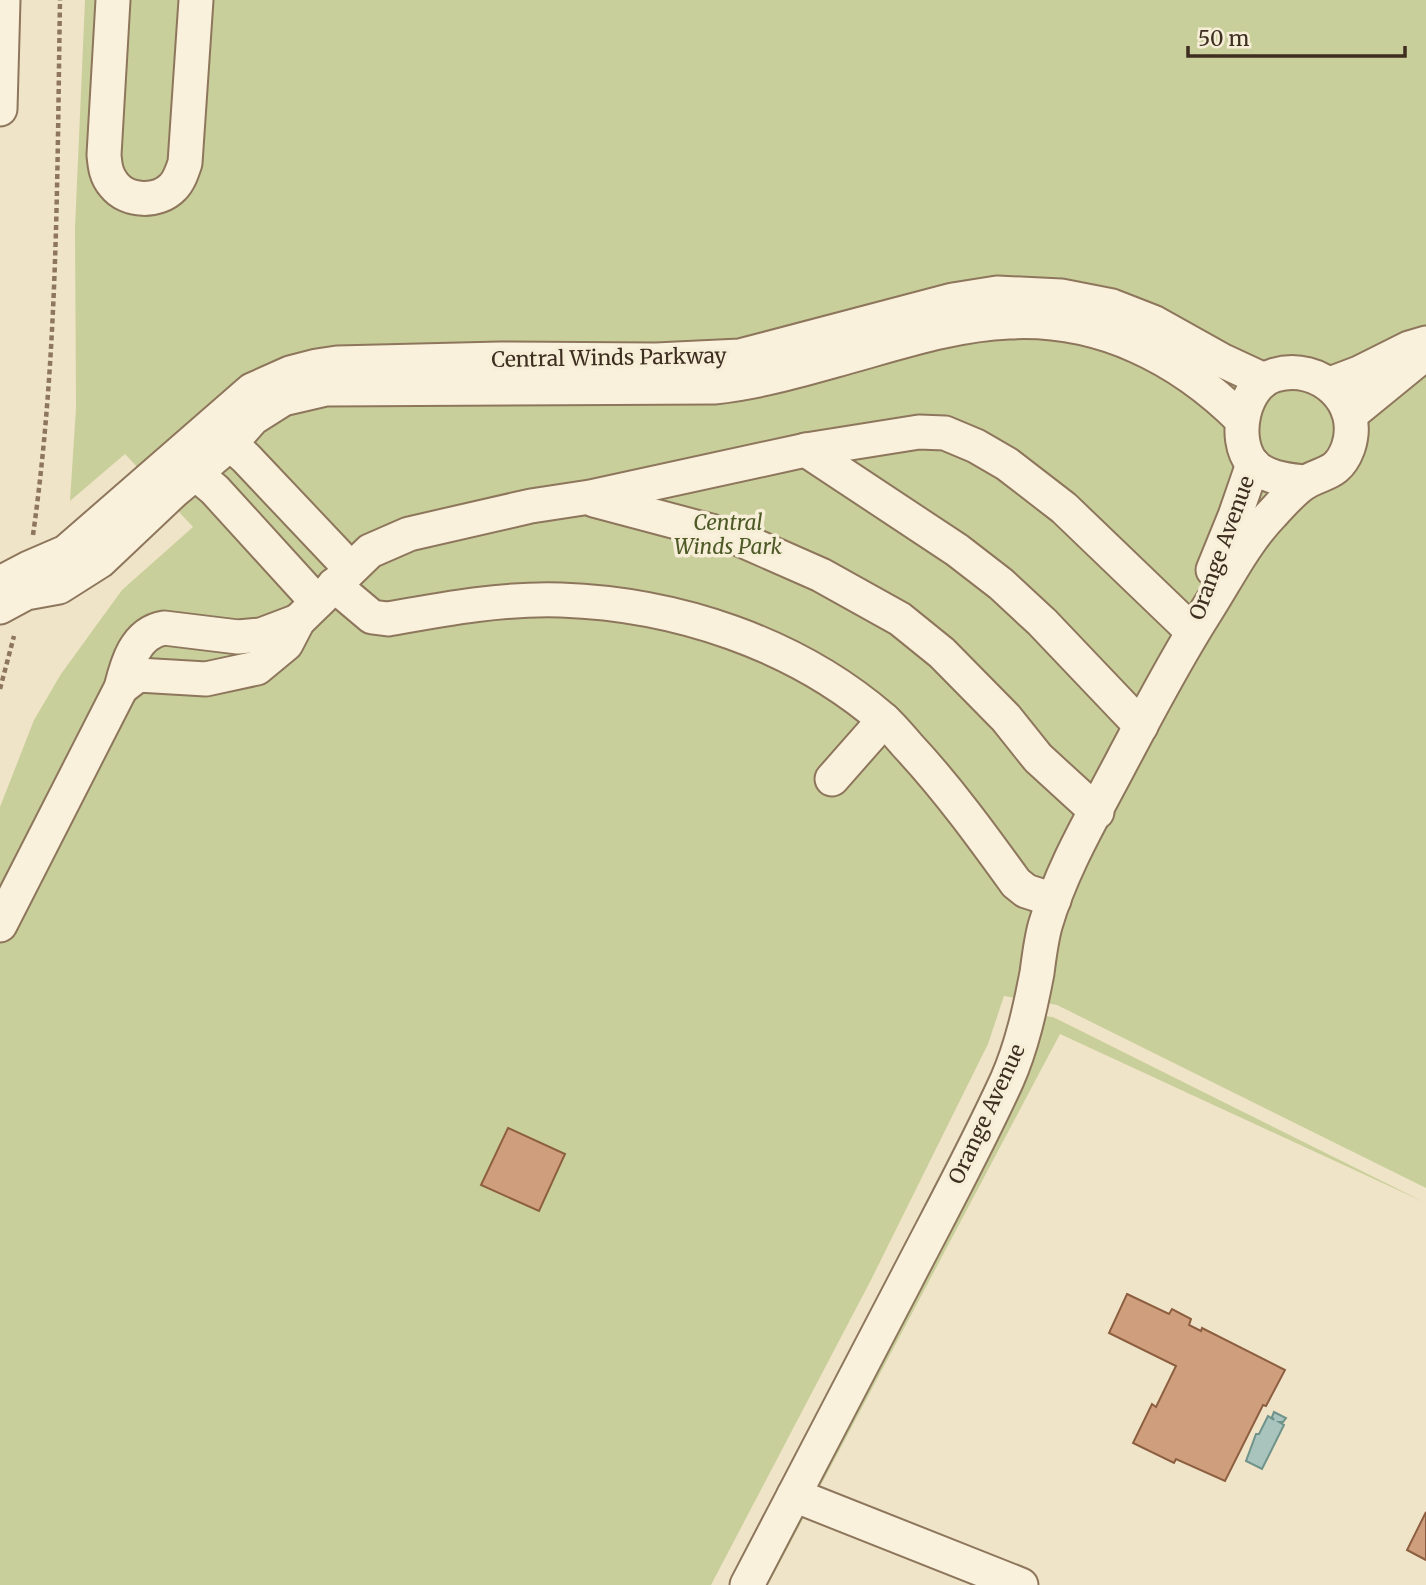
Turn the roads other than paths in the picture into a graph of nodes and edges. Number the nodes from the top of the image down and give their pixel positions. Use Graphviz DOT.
graph roads {
  1 [pos="3,0"];
  2 [pos="113,0"];
  3 [pos="196,0"];
  4 [pos="0,108"];
  5 [pos="1426,343"];
  6 [pos="1426,351"];
  7 [pos="1264,380"];
  8 [pos="1330,384"];
  9 [pos="1350,415"];
  10 [pos="1242,421"];
  11 [pos="220,435"];
  12 [pos="806,450"];
  13 [pos="1253,464"];
  14 [pos="186,465"];
  15 [pos="1304,482"];
  16 [pos="587,498"];
  17 [pos="0,583"];
  18 [pos="325,594"];
  19 [pos="7,621"];
  20 [pos="1192,631"];
  21 [pos="121,688"];
  22 [pos="884,720"];
  23 [pos="1141,726"];
  24 [pos="832,779"];
  25 [pos="1097,811"];
  26 [pos="1054,900"];
  27 [pos="0,925"];
  28 [pos="794,1495"];
  29 [pos="747,1585"];
  30 [pos="1021,1585"];
  1 -- 4 [label="street"];
  2 -- 3 [label="street"];
  5 -- 8 [label="street"];
  6 -- 9 [label="street"];
  7 -- 8 [label="street"];
  7 -- 10 [label="street"];
  7 -- 11 [label="street, Central Winds Parkway"];
  8 -- 9 [label="street"];
  9 -- 15 [label="street"];
  10 -- 11 [label="street, Central Winds Parkway"];
  10 -- 13 [label="street"];
  11 -- 14 [label="street, Central Winds Parkway"];
  11 -- 18 [label="street"];
  12 -- 16 [label="street"];
  12 -- 20 [label="street"];
  12 -- 23 [label="street"];
  13 -- 15 [label="street"];
  13 -- 20 [label="street, Orange Avenue"];
  14 -- 17 [label="street, Central Winds Parkway"];
  14 -- 18 [label="street"];
  14 -- 19 [label="street, Central Winds Parkway"];
  15 -- 20 [label="street, Orange Avenue"];
  16 -- 18 [label="street"];
  16 -- 25 [label="street"];
  18 -- 21 [label="street"];
  18 -- 21 [label="street"];
  18 -- 22 [label="street"];
  20 -- 23 [label="street, Orange Avenue"];
  21 -- 27 [label="street"];
  22 -- 24 [label="street"];
  22 -- 26 [label="street"];
  23 -- 25 [label="street, Orange Avenue"];
  25 -- 26 [label="street, Orange Avenue"];
  26 -- 28 [label="street, Orange Avenue"];
  28 -- 29 [label="street, Orange Avenue"];
  28 -- 30 [label="street"];
}
